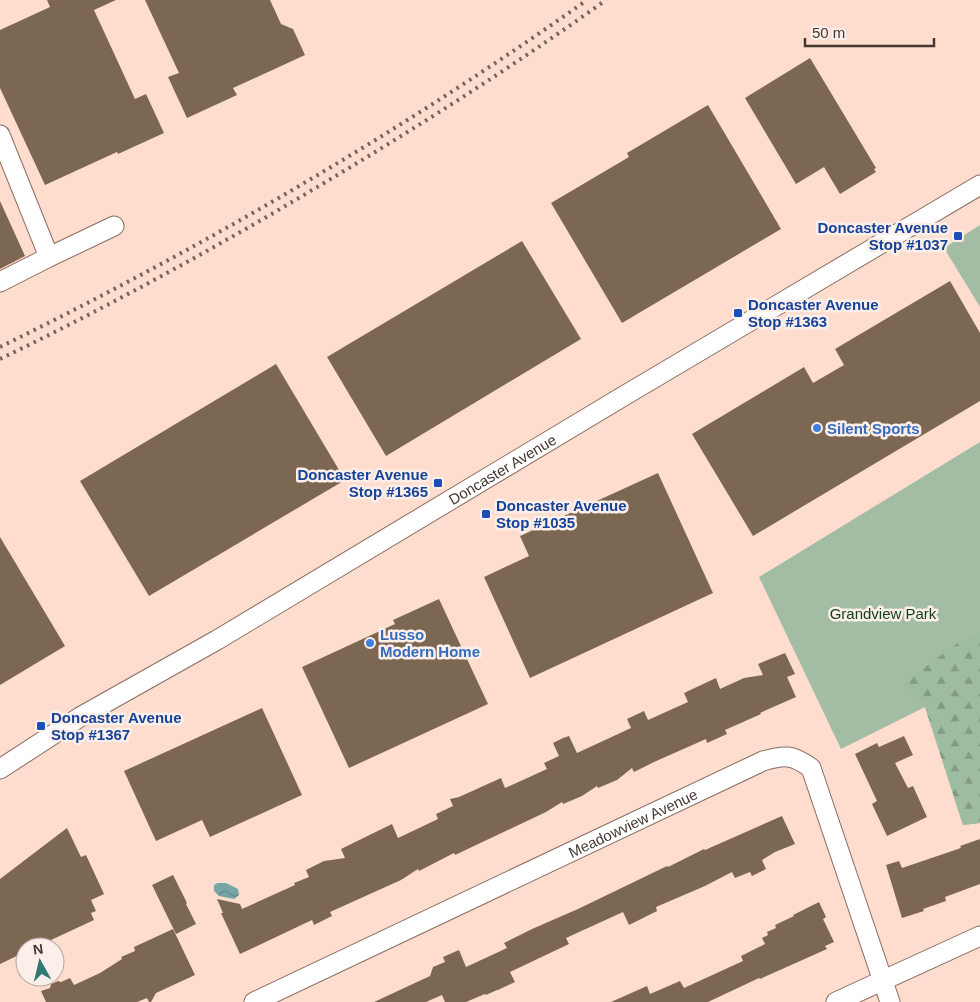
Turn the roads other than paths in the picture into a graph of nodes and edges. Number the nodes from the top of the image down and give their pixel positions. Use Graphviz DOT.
graph roads {
  1 [pos="0,135"];
  2 [pos="980,186"];
  3 [pos="114,226"];
  4 [pos="50,257"];
  5 [pos="0,282"];
  6 [pos="0,769"];
  7 [pos="980,936"];
  8 [pos="883,980"];
  9 [pos="284,995"];
  10 [pos="254,1002"];
  11 [pos="836,1002"];
  12 [pos="890,1002"];
  1 -- 4 [label="street"];
  2 -- 6 [label="street, Doncaster Avenue"];
  3 -- 4 [label="street"];
  4 -- 5 [label="street"];
  7 -- 8 [label="street"];
  8 -- 9 [label="street, Meadowview Avenue"];
  8 -- 11 [label="street"];
  8 -- 12 [label="street, Meadowview Avenue"];
  9 -- 10 [label="street, Meadowview Avenue"];
}
